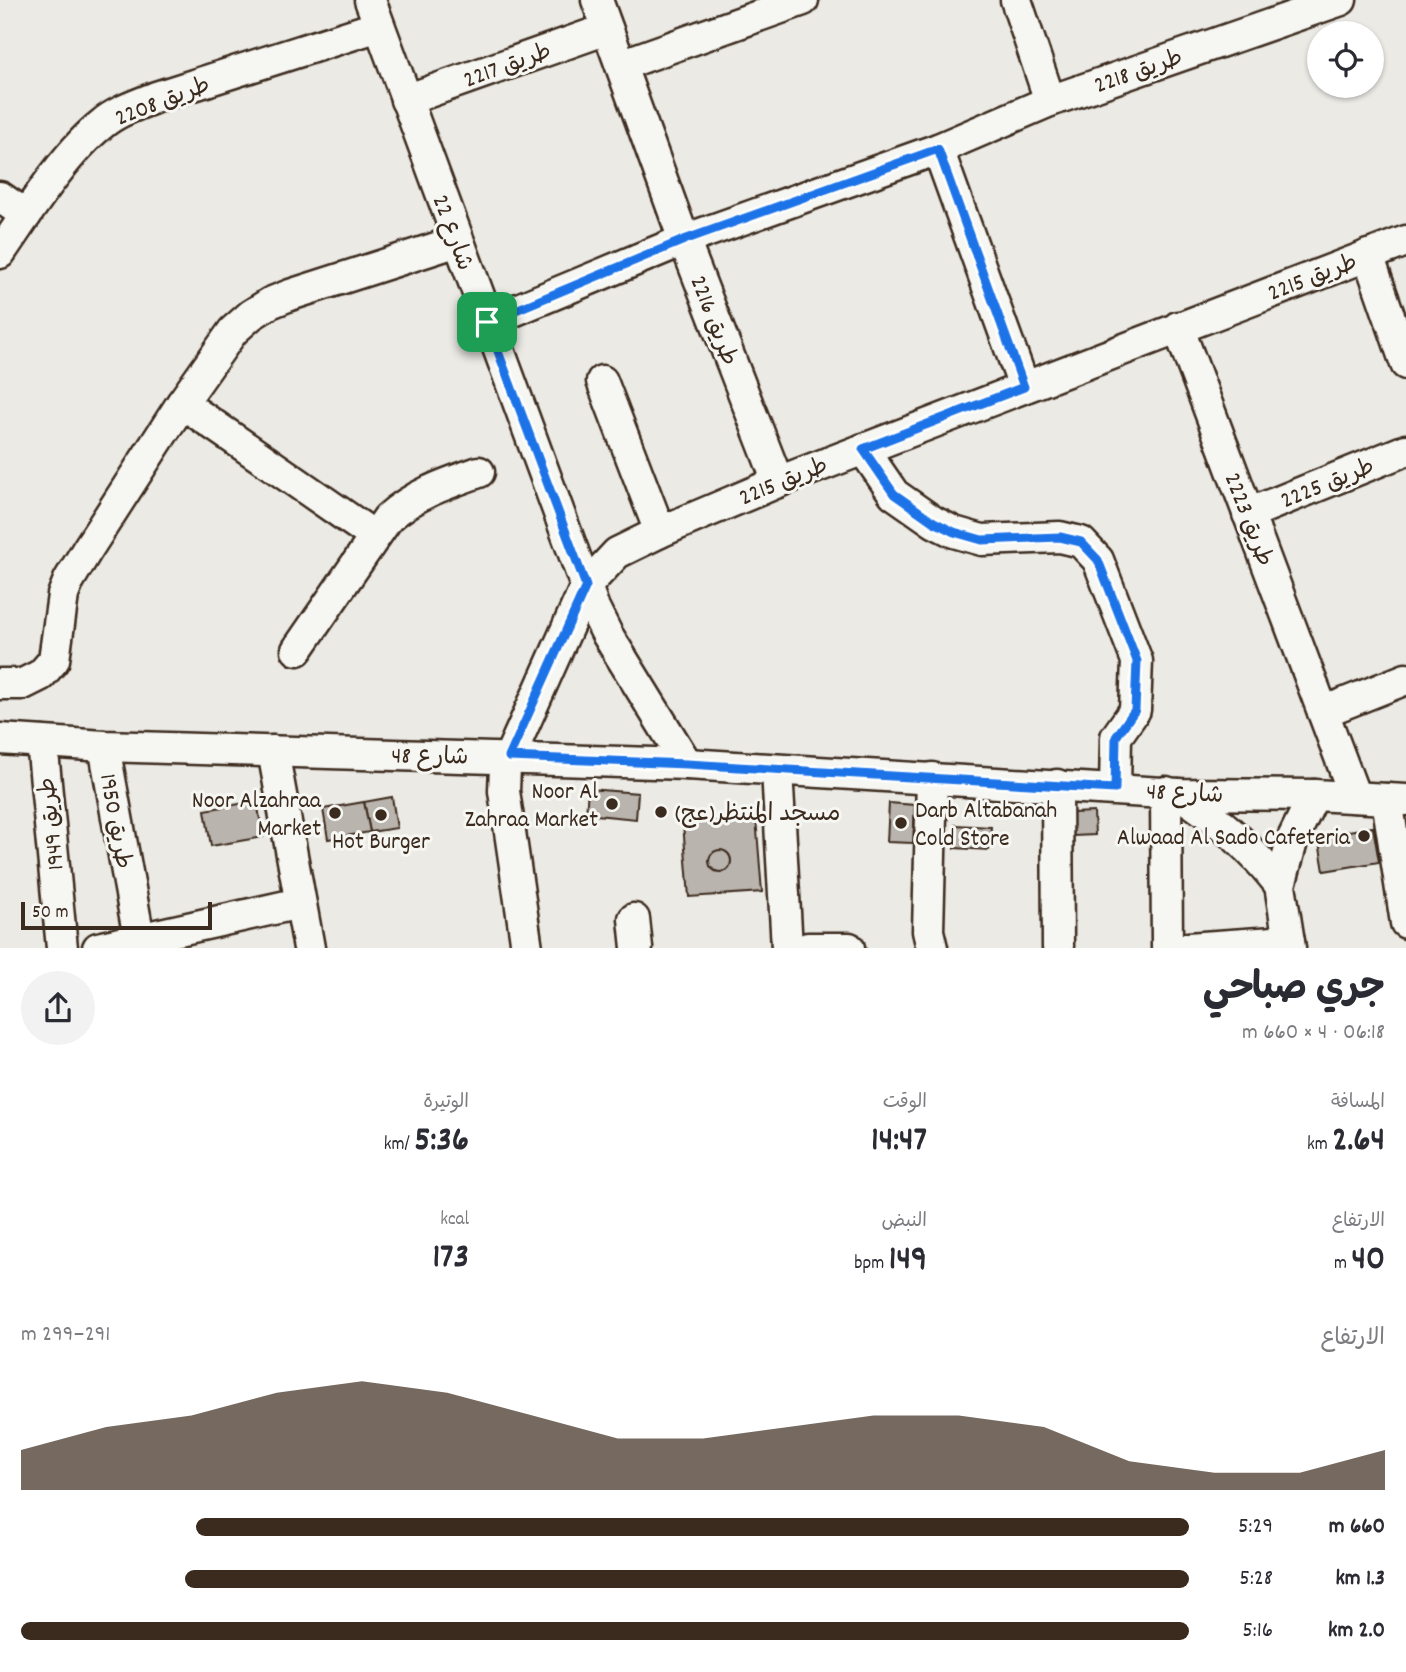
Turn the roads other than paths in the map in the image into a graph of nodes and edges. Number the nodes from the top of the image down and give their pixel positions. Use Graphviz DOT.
graph roads {
  1 [pos="597,0"];
  2 [pos="803,0"];
  3 [pos="1016,0"];
  4 [pos="1341,0"];
  5 [pos="374,13"];
  6 [pos="607,29"];
  7 [pos="621,65"];
  8 [pos="406,100"];
  9 [pos="1050,101"];
  10 [pos="938,149"];
  11 [pos="0,197"];
  12 [pos="26,215"];
  13 [pos="684,240"];
  14 [pos="1406,241"];
  15 [pos="458,242"];
  16 [pos="0,253"];
  17 [pos="1368,255"];
  18 [pos="487,322"];
  19 [pos="1178,327"];
  20 [pos="1406,364"];
  21 [pos="602,381"];
  22 [pos="1024,387"];
  23 [pos="183,403"];
  24 [pos="863,449"];
  25 [pos="1406,450"];
  26 [pos="479,471"];
  27 [pos="778,482"];
  28 [pos="1248,514"];
  29 [pos="660,532"];
  30 [pos="374,536"];
  31 [pos="586,586"];
  32 [pos="298,650"];
  33 [pos="1406,679"];
  34 [pos="0,684"];
  35 [pos="1324,712"];
  36 [pos="0,739"];
  37 [pos="42,742"];
  38 [pos="104,746"];
  39 [pos="272,751"];
  40 [pos="509,757"];
  41 [pos="687,764"];
  42 [pos="777,770"];
  43 [pos="932,778"];
  44 [pos="1057,785"];
  45 [pos="1115,789"];
  46 [pos="1173,793"];
  47 [pos="1314,795"];
  48 [pos="1355,797"];
  49 [pos="1396,800"];
  50 [pos="1280,885"];
  51 [pos="300,903"];
  52 [pos="1406,923"];
  53 [pos="139,938"];
  54 [pos="1289,944"];
  55 [pos="62,947"];
  56 [pos="98,947"];
  57 [pos="309,947"];
  58 [pos="527,947"];
  59 [pos="787,947"];
  60 [pos="808,947"];
  61 [pos="849,947"];
  62 [pos="932,947"];
  63 [pos="1058,947"];
  64 [pos="1167,947"];
  65 [pos="1188,947"];
  1 -- 6 [label="street, طريق 2216"];
  2 -- 7 [label="street"];
  3 -- 9 [label="street"];
  4 -- 9 [label="street, طريق 2218"];
  5 -- 8 [label="street, شارع 22"];
  5 -- 12 [label="street, طريق 2208"];
  6 -- 7 [label="street, طريق 2216"];
  6 -- 8 [label="street, طريق 2217"];
  7 -- 13 [label="street, طريق 2216"];
  8 -- 15 [label="street, شارع 22"];
  9 -- 10 [label="street, طريق 2218"];
  10 -- 13 [label="street, طريق 2218"];
  10 -- 22 [label="street"];
  11 -- 12 [label="street"];
  12 -- 16 [label="street, طريق 2208"];
  13 -- 18 [label="street, طريق 2218"];
  13 -- 27 [label="street, طريق 2216"];
  14 -- 17 [label="street, طريق 2215"];
  15 -- 18 [label="street, شارع 22"];
  15 -- 23 [label="street"];
  17 -- 19 [label="street, طريق 2215"];
  17 -- 20 [label="street"];
  18 -- 31 [label="street, شارع 22"];
  19 -- 22 [label="street, طريق 2215"];
  19 -- 28 [label="street, طريق 2223"];
  21 -- 29 [label="street"];
  22 -- 24 [label="street, طريق 2215"];
  23 -- 30 [label="street"];
  23 -- 34 [label="street"];
  24 -- 27 [label="street, طريق 2215"];
  24 -- 45 [label="street"];
  25 -- 28 [label="street, طريق 2225"];
  26 -- 30 [label="street"];
  27 -- 29 [label="street, طريق 2215"];
  28 -- 35 [label="street, طريق 2223"];
  29 -- 31 [label="street, طريق 2215"];
  30 -- 32 [label="street"];
  31 -- 40 [label="street, طريق 2215"];
  31 -- 41 [label="street, شارع 22"];
  33 -- 35 [label="street"];
  35 -- 48 [label="street, طريق 2223"];
  36 -- 37 [label="street, شارع 48"];
  37 -- 38 [label="street, شارع 48"];
  37 -- 55 [label="street, طريق 1949"];
  38 -- 39 [label="street, شارع 48"];
  38 -- 53 [label="street, طريق 1950"];
  39 -- 40 [label="street, شارع 48"];
  39 -- 51 [label="street"];
  40 -- 41 [label="street, شارع 48"];
  40 -- 58 [label="street, طريق 2215"];
  41 -- 42 [label="street, شارع 48"];
  42 -- 43 [label="street, شارع 48"];
  42 -- 59 [label="street"];
  43 -- 44 [label="street, شارع 48"];
  43 -- 62 [label="street"];
  44 -- 45 [label="street, شارع 48"];
  44 -- 63 [label="street"];
  45 -- 46 [label="street, شارع 48"];
  46 -- 47 [label="street, شارع 48"];
  46 -- 50 [label="street"];
  46 -- 64 [label="street"];
  47 -- 48 [label="street, شارع 48"];
  47 -- 50 [label="street"];
  48 -- 49 [label="street, شارع 48"];
  49 -- 52 [label="street"];
  50 -- 54 [label="street"];
  51 -- 53 [label="street"];
  51 -- 57 [label="street"];
  53 -- 56 [label="street"];
  54 -- 65 [label="street"];
  60 -- 61 [label="street"];
}
